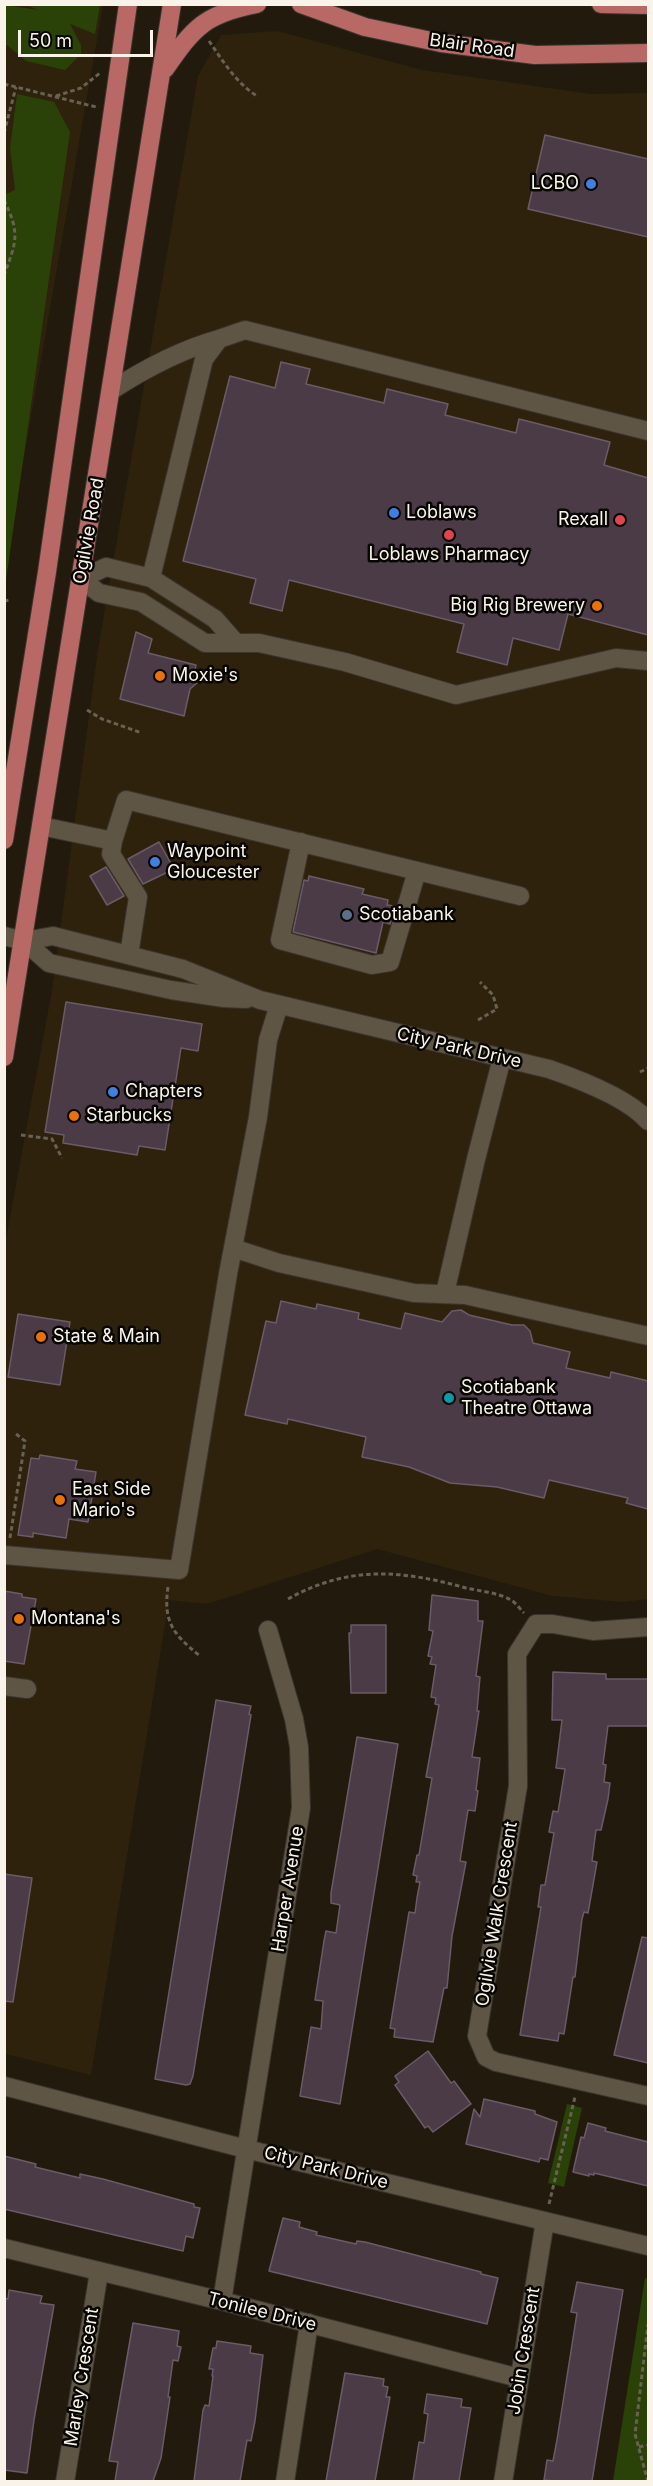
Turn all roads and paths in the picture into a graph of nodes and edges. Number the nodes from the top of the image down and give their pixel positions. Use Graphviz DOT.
graph roads {
  1 [pos="128,4"];
  2 [pos="172,4"];
  3 [pos="257,4"];
  4 [pos="301,4"];
  5 [pos="601,4"];
  6 [pos="610,5"];
  7 [pos="648,5"];
  8 [pos="205,34"];
  9 [pos="648,53"];
  10 [pos="101,72"];
  11 [pos="162,72"];
  12 [pos="4,84"];
  13 [pos="16,87"];
  14 [pos="257,96"];
  15 [pos="54,97"];
  16 [pos="112,112"];
  17 [pos="4,133"];
  18 [pos="4,200"];
  19 [pos="4,275"];
  20 [pos="219,339"];
  21 [pos="112,390"];
  22 [pos="648,431"];
  23 [pos="151,578"];
  24 [pos="81,579"];
  25 [pos="10,600"];
  26 [pos="4,601"];
  27 [pos="236,643"];
  28 [pos="648,661"];
  29 [pos="87,710"];
  30 [pos="142,733"];
  31 [pos="41,826"];
  32 [pos="4,840"];
  33 [pos="113,842"];
  34 [pos="301,842"];
  35 [pos="417,871"];
  36 [pos="520,896"];
  37 [pos="4,936"];
  38 [pos="24,941"];
  39 [pos="129,955"];
  40 [pos="480,982"];
  41 [pos="260,1000"];
  42 [pos="279,1005"];
  43 [pos="478,1020"];
  44 [pos="4,1057"];
  45 [pos="502,1058"];
  46 [pos="648,1068"];
  47 [pos="640,1072"];
  48 [pos="648,1121"];
  49 [pos="21,1135"];
  50 [pos="62,1158"];
  51 [pos="233,1248"];
  52 [pos="445,1293"];
  53 [pos="648,1336"];
  54 [pos="16,1434"];
  55 [pos="7,1547"];
  56 [pos="169,1583"];
  57 [pos="288,1599"];
  58 [pos="544,1624"];
  59 [pos="648,1627"];
  60 [pos="268,1630"];
  61 [pos="200,1656"];
  62 [pos="4,1686"];
  63 [pos="27,1689"];
  64 [pos="579,2080"];
  65 [pos="4,2086"];
  66 [pos="648,2096"];
  67 [pos="246,2149"];
  68 [pos="545,2221"];
  69 [pos="648,2246"];
  70 [pos="4,2248"];
  71 [pos="99,2272"];
  72 [pos="222,2301"];
  73 [pos="309,2323"];
  74 [pos="648,2324"];
  75 [pos="519,2378"];
  76 [pos="648,2445"];
  77 [pos="639,2447"];
  78 [pos="65,2481"];
  79 [pos="285,2481"];
  80 [pos="502,2481"];
  81 [pos="648,2481"];
  1 -- 16 [label="main road, Ogilvie Road"];
  2 -- 11 [label="main road, Ogilvie Road"];
  3 -- 11 [label="main road"];
  4 -- 9 [label="main road, Blair Road"];
  5 -- 6 [label="main road"];
  6 -- 7 [label="main road"];
  8 -- 14 [label="path"];
  10 -- 15 [label="path"];
  11 -- 21 [label="main road, Ogilvie Road"];
  12 -- 13 [label="path"];
  13 -- 15 [label="path"];
  13 -- 17 [label="path"];
  15 -- 16 [label="path"];
  16 -- 32 [label="main road, Ogilvie Road"];
  18 -- 19 [label="path"];
  20 -- 21 [label="street"];
  20 -- 22 [label="street"];
  20 -- 23 [label="street"];
  21 -- 24 [label="main road, Ogilvie Road"];
  23 -- 24 [label="street"];
  23 -- 27 [label="street"];
  24 -- 27 [label="street"];
  24 -- 31 [label="main road, Ogilvie Road"];
  25 -- 26 [label="path"];
  27 -- 28 [label="street"];
  29 -- 30 [label="path"];
  31 -- 33 [label="street"];
  31 -- 38 [label="main road, Ogilvie Road"];
  33 -- 34 [label="street"];
  33 -- 39 [label="street"];
  34 -- 35 [label="street"];
  34 -- 35 [label="street"];
  35 -- 36 [label="street"];
  37 -- 38 [label="street, City Park Drive"];
  38 -- 39 [label="street, City Park Drive"];
  38 -- 41 [label="street, City Park Drive"];
  38 -- 44 [label="main road, Ogilvie Road"];
  39 -- 41 [label="street, City Park Drive"];
  40 -- 43 [label="path"];
  41 -- 42 [label="street, City Park Drive"];
  42 -- 45 [label="street, City Park Drive"];
  42 -- 51 [label="street"];
  45 -- 48 [label="street, City Park Drive"];
  45 -- 52 [label="street"];
  46 -- 47 [label="path"];
  49 -- 50 [label="path"];
  51 -- 52 [label="street"];
  51 -- 55 [label="street"];
  52 -- 53 [label="street"];
  54 -- 55 [label="path"];
  56 -- 61 [label="path"];
  57 -- 58 [label="path"];
  58 -- 59 [label="street"];
  58 -- 64 [label="street, Ogilvie Walk Crescent"];
  60 -- 67 [label="street, Harper Avenue"];
  62 -- 63 [label="street"];
  64 -- 66 [label="street, Ogilvie Walk Crescent"];
  64 -- 68 [label="path"];
  65 -- 67 [label="street, City Park Drive"];
  67 -- 68 [label="street, City Park Drive"];
  67 -- 72 [label="street, Harper Avenue"];
  68 -- 69 [label="street, City Park Drive"];
  68 -- 75 [label="street, Jobin Crescent"];
  70 -- 71 [label="street, Tonilee Drive"];
  71 -- 72 [label="street, Tonilee Drive"];
  71 -- 78 [label="street, Marley Crescent"];
  72 -- 73 [label="street, Tonilee Drive"];
  73 -- 75 [label="street, Tonilee Drive"];
  73 -- 79 [label="street"];
  74 -- 77 [label="path"];
  75 -- 80 [label="street, Jobin Crescent"];
  76 -- 77 [label="path"];
  77 -- 81 [label="path"];
}
